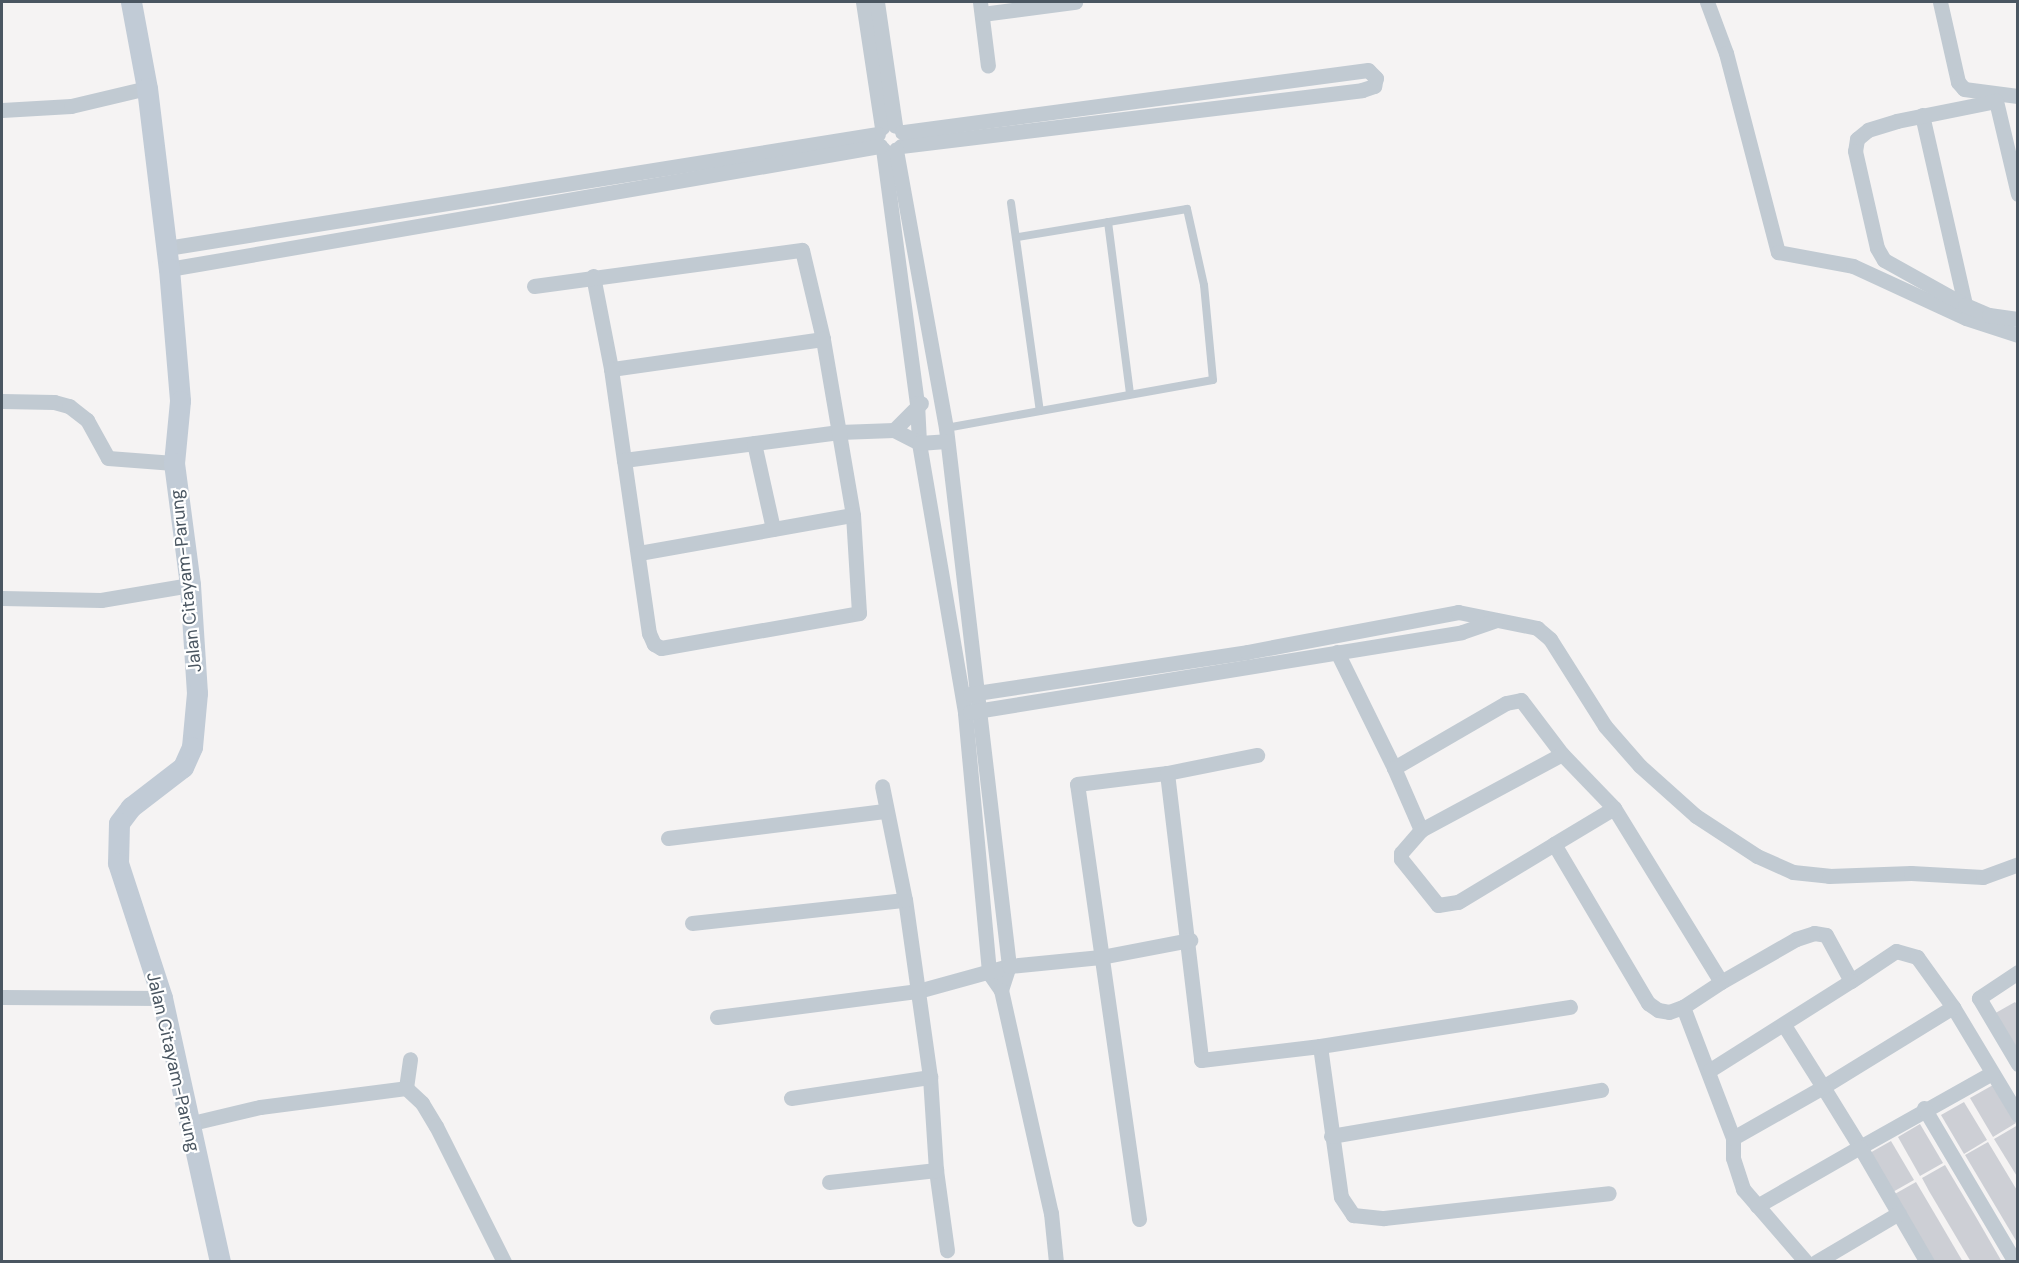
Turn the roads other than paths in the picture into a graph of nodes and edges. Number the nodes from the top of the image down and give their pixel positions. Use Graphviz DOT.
graph roads {
  1 [pos="131,2"];
  2 [pos="862,2"];
  3 [pos="877,2"];
  4 [pos="1075,2"];
  5 [pos="1707,2"];
  6 [pos="1940,2"];
  7 [pos="981,8"];
  8 [pos="988,66"];
  9 [pos="147,88"];
  10 [pos="2018,96"];
  11 [pos="2,110"];
  12 [pos="1922,115"];
  13 [pos="890,139"];
  14 [pos="2018,194"];
  15 [pos="1011,203"];
  16 [pos="1108,222"];
  17 [pos="1017,237"];
  18 [pos="168,259"];
  19 [pos="593,276"];
  20 [pos="534,286"];
  21 [pos="1965,305"];
  22 [pos="2018,319"];
  23 [pos="2018,335"];
  24 [pos="823,339"];
  25 [pos="611,369"];
  26 [pos="1130,394"];
  27 [pos="939,399"];
  28 [pos="2,402"];
  29 [pos="917,403"];
  30 [pos="1040,411"];
  31 [pos="894,430"];
  32 [pos="839,432"];
  33 [pos="946,434"];
  34 [pos="754,443"];
  35 [pos="919,443"];
  36 [pos="624,460"];
  37 [pos="174,463"];
  38 [pos="853,515"];
  39 [pos="773,530"];
  40 [pos="639,553"];
  41 [pos="190,585"];
  42 [pos="2,598"];
  43 [pos="1496,620"];
  44 [pos="1337,652"];
  45 [pos="979,693"];
  46 [pos="962,694"];
  47 [pos="980,710"];
  48 [pos="965,713"];
  49 [pos="1562,754"];
  50 [pos="1257,756"];
  51 [pos="1394,768"];
  52 [pos="1167,773"];
  53 [pos="882,786"];
  54 [pos="1614,808"];
  55 [pos="886,811"];
  56 [pos="1420,830"];
  57 [pos="668,838"];
  58 [pos="1554,844"];
  59 [pos="2018,864"];
  60 [pos="905,900"];
  61 [pos="692,923"];
  62 [pos="1190,940"];
  63 [pos="1101,957"];
  64 [pos="1009,966"];
  65 [pos="2018,972"];
  66 [pos="989,973"];
  67 [pos="1851,981"];
  68 [pos="1721,982"];
  69 [pos="1001,990"];
  70 [pos="918,991"];
  71 [pos="2,997"];
  72 [pos="162,998"];
  73 [pos="1570,1007"];
  74 [pos="1683,1007"];
  75 [pos="1953,1007"];
  76 [pos="717,1017"];
  77 [pos="1784,1025"];
  78 [pos="1320,1046"];
  79 [pos="410,1059"];
  80 [pos="2018,1064"];
  81 [pos="1710,1070"];
  82 [pos="1992,1073"];
  83 [pos="930,1077"];
  84 [pos="1823,1087"];
  85 [pos="406,1088"];
  86 [pos="1601,1090"];
  87 [pos="791,1098"];
  88 [pos="1924,1108"];
  89 [pos="2018,1115"];
  90 [pos="188,1124"];
  91 [pos="1331,1136"];
  92 [pos="1733,1138"];
  93 [pos="1860,1147"];
  94 [pos="936,1170"];
  95 [pos="829,1182"];
  96 [pos="1610,1193"];
  97 [pos="1757,1206"];
  98 [pos="1899,1213"];
  99 [pos="1139,1219"];
  100 [pos="947,1250"];
  101 [pos="219,1262"];
  102 [pos="504,1262"];
  103 [pos="1056,1262"];
  104 [pos="1806,1262"];
  105 [pos="1816,1262"];
  106 [pos="1927,1262"];
  107 [pos="2015,1262"];
  1 -- 9 [label="main road, Jalan Citayam-Parung"];
  2 -- 13 [label="street"];
  3 -- 13 [label="street"];
  4 -- 7 [label="street"];
  5 -- 23 [label="street"];
  6 -- 10 [label="street"];
  7 -- 8 [label="street"];
  9 -- 11 [label="street"];
  9 -- 18 [label="main road, Jalan Citayam-Parung"];
  12 -- 14 [label="street"];
  12 -- 21 [label="street"];
  12 -- 21 [label="street"];
  13 -- 13 [label="street"];
  13 -- 18 [label="street"];
  13 -- 27 [label="street"];
  13 -- 29 [label="street"];
  15 -- 17 [label="lane"];
  16 -- 17 [label="lane"];
  16 -- 26 [label="lane"];
  16 -- 26 [label="lane"];
  17 -- 30 [label="lane"];
  18 -- 37 [label="main road, Jalan Citayam-Parung"];
  19 -- 20 [label="street"];
  19 -- 24 [label="street"];
  19 -- 25 [label="street"];
  21 -- 22 [label="street"];
  24 -- 25 [label="street"];
  24 -- 32 [label="street"];
  25 -- 36 [label="street"];
  26 -- 30 [label="lane"];
  27 -- 29 [label="street"];
  27 -- 33 [label="street"];
  28 -- 37 [label="street"];
  29 -- 31 [label="street"];
  29 -- 35 [label="street"];
  30 -- 33 [label="lane"];
  31 -- 32 [label="street"];
  31 -- 35 [label="street"];
  32 -- 34 [label="street"];
  32 -- 38 [label="street"];
  33 -- 35 [label="street"];
  33 -- 45 [label="street"];
  34 -- 36 [label="street"];
  34 -- 39 [label="street"];
  35 -- 46 [label="street"];
  36 -- 40 [label="street"];
  37 -- 41 [label="main road, Jalan Citayam-Parung"];
  38 -- 39 [label="street"];
  38 -- 40 [label="street"];
  39 -- 40 [label="street"];
  41 -- 42 [label="street"];
  41 -- 72 [label="main road, Jalan Citayam-Parung"];
  43 -- 44 [label="street"];
  43 -- 45 [label="street"];
  43 -- 59 [label="street"];
  44 -- 47 [label="street"];
  44 -- 51 [label="street"];
  45 -- 46 [label="street"];
  45 -- 47 [label="street"];
  46 -- 48 [label="street"];
  47 -- 48 [label="street"];
  47 -- 64 [label="street"];
  48 -- 66 [label="street"];
  49 -- 51 [label="street"];
  49 -- 54 [label="street"];
  49 -- 56 [label="street"];
  50 -- 52 [label="street"];
  51 -- 56 [label="street"];
  52 -- 62 [label="street"];
  52 -- 63 [label="street"];
  53 -- 55 [label="street"];
  54 -- 58 [label="street"];
  54 -- 68 [label="street"];
  55 -- 57 [label="street"];
  55 -- 60 [label="street"];
  56 -- 58 [label="street"];
  58 -- 74 [label="street"];
  60 -- 61 [label="street"];
  60 -- 70 [label="street"];
  62 -- 63 [label="street"];
  62 -- 78 [label="street"];
  63 -- 64 [label="street"];
  63 -- 99 [label="street"];
  64 -- 66 [label="street"];
  64 -- 69 [label="street"];
  65 -- 80 [label="street"];
  66 -- 69 [label="street"];
  66 -- 70 [label="street"];
  67 -- 68 [label="street"];
  67 -- 75 [label="street"];
  67 -- 77 [label="street"];
  68 -- 74 [label="street"];
  69 -- 103 [label="street"];
  70 -- 76 [label="street"];
  70 -- 83 [label="street"];
  71 -- 72 [label="street"];
  72 -- 90 [label="main road, Jalan Citayam-Parung"];
  73 -- 78 [label="street"];
  74 -- 81 [label="street"];
  75 -- 82 [label="street"];
  75 -- 84 [label="street"];
  77 -- 81 [label="street"];
  77 -- 84 [label="street"];
  78 -- 91 [label="street"];
  79 -- 85 [label="street"];
  81 -- 92 [label="street"];
  82 -- 88 [label="street"];
  82 -- 89 [label="street"];
  83 -- 87 [label="street"];
  83 -- 94 [label="street"];
  84 -- 92 [label="street"];
  84 -- 93 [label="street"];
  85 -- 90 [label="street"];
  85 -- 102 [label="street"];
  86 -- 91 [label="street"];
  88 -- 93 [label="street"];
  88 -- 107 [label="street"];
  90 -- 101 [label="main road, Jalan Citayam-Parung"];
  91 -- 96 [label="street"];
  92 -- 97 [label="street"];
  93 -- 97 [label="street"];
  93 -- 98 [label="street"];
  94 -- 95 [label="street"];
  94 -- 100 [label="street"];
  97 -- 104 [label="street"];
  98 -- 105 [label="street"];
  98 -- 106 [label="street"];
}
